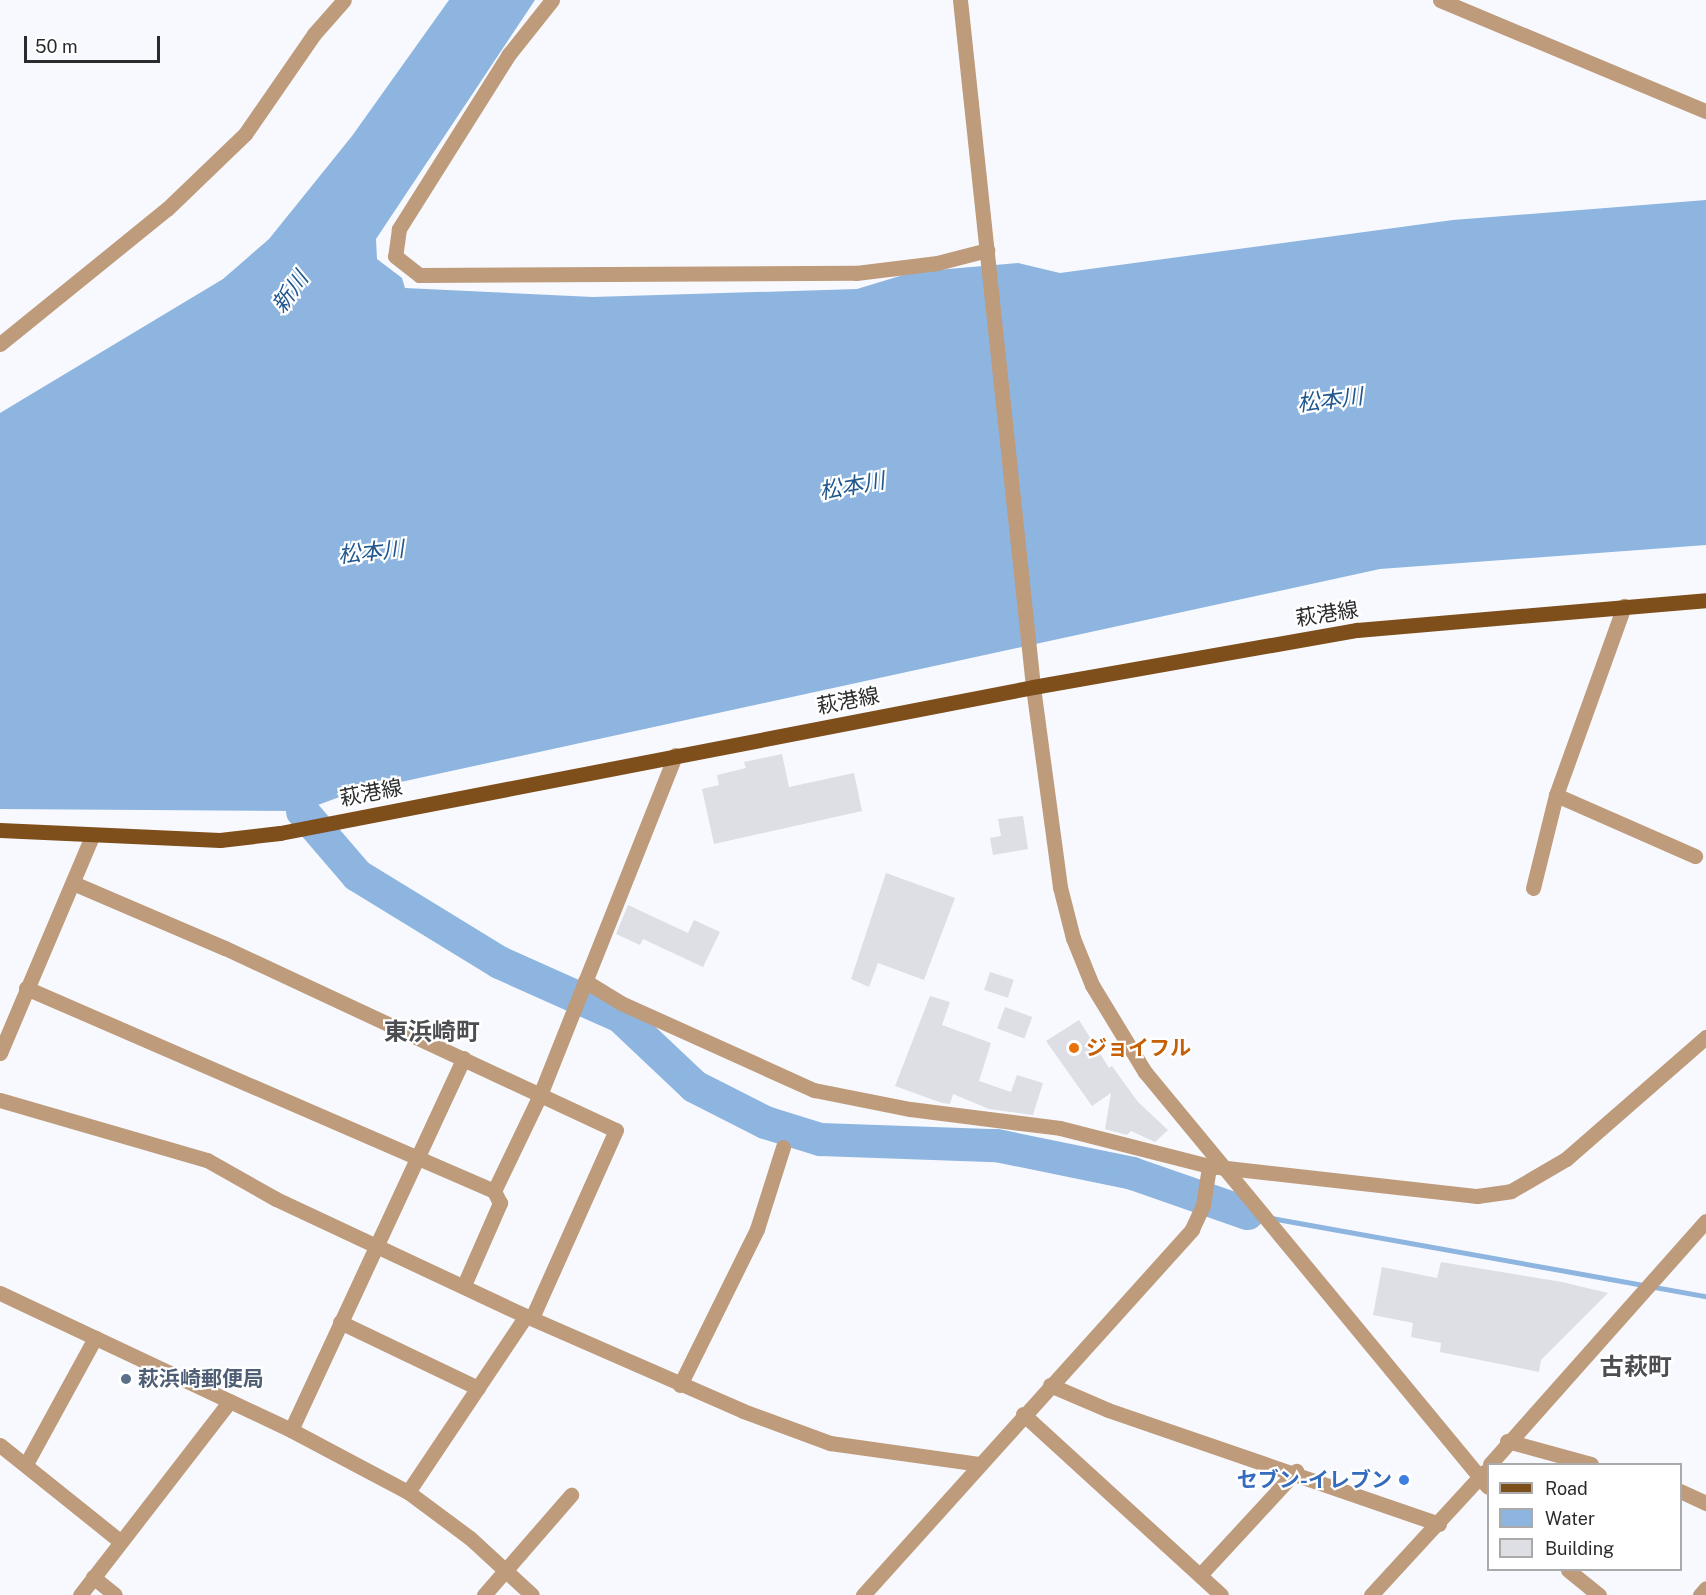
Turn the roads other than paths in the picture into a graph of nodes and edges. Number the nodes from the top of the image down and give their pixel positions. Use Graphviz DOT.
graph roads {
  1 [pos="344,0"];
  2 [pos="552,0"];
  3 [pos="960,0"];
  4 [pos="1440,0"];
  5 [pos="1706,111"];
  6 [pos="987,256"];
  7 [pos="0,344"];
  8 [pos="1706,600"];
  9 [pos="1624,606"];
  10 [pos="1033,687"];
  11 [pos="675,755"];
  12 [pos="1556,795"];
  13 [pos="0,830"];
  14 [pos="92,836"];
  15 [pos="1695,856"];
  16 [pos="73,883"];
  17 [pos="1533,888"];
  18 [pos="584,985"];
  19 [pos="27,988"];
  20 [pos="6,1020"];
  21 [pos="1706,1037"];
  22 [pos="0,1053"];
  23 [pos="464,1058"];
  24 [pos="540,1095"];
  25 [pos="0,1100"];
  26 [pos="783,1148"];
  27 [pos="417,1158"];
  28 [pos="1209,1166"];
  29 [pos="1225,1168"];
  30 [pos="494,1191"];
  31 [pos="1706,1221"];
  32 [pos="376,1245"];
  33 [pos="464,1285"];
  34 [pos="0,1293"];
  35 [pos="529,1317"];
  36 [pos="340,1322"];
  37 [pos="95,1338"];
  38 [pos="680,1385"];
  39 [pos="1050,1385"];
  40 [pos="478,1388"];
  41 [pos="230,1401"];
  42 [pos="1023,1414"];
  43 [pos="291,1430"];
  44 [pos="1507,1441"];
  45 [pos="0,1445"];
  46 [pos="1494,1463"];
  47 [pos="1587,1463"];
  48 [pos="26,1464"];
  49 [pos="979,1464"];
  50 [pos="1296,1471"];
  51 [pos="1487,1474"];
  52 [pos="408,1492"];
  53 [pos="1682,1492"];
  54 [pos="571,1496"];
  55 [pos="1706,1503"];
  56 [pos="1438,1524"];
  57 [pos="120,1541"];
  58 [pos="506,1571"];
  59 [pos="1570,1571"];
  60 [pos="1200,1575"];
  61 [pos="93,1577"];
  62 [pos="1706,1588"];
  63 [pos="80,1595"];
  64 [pos="115,1595"];
  65 [pos="484,1595"];
  66 [pos="532,1595"];
  67 [pos="863,1595"];
  68 [pos="1221,1595"];
  69 [pos="1371,1595"];
  70 [pos="1599,1595"];
  71 [pos="1700,1595"];
  1 -- 7 [label="street"];
  2 -- 6 [label="street"];
  3 -- 6 [label="street"];
  4 -- 5 [label="street"];
  6 -- 10 [label="street"];
  8 -- 9 [label="main road, 萩港線"];
  9 -- 10 [label="main road, 萩港線"];
  9 -- 12 [label="street"];
  10 -- 11 [label="main road, 萩港線"];
  10 -- 29 [label="street"];
  11 -- 14 [label="main road, 萩港線"];
  11 -- 18 [label="street"];
  12 -- 15 [label="street"];
  12 -- 17 [label="street"];
  13 -- 14 [label="main road, 萩港線"];
  14 -- 16 [label="street"];
  16 -- 19 [label="street"];
  16 -- 23 [label="street"];
  18 -- 24 [label="street"];
  18 -- 28 [label="street"];
  19 -- 20 [label="street"];
  19 -- 27 [label="street"];
  20 -- 22 [label="street"];
  21 -- 29 [label="street"];
  23 -- 24 [label="street"];
  23 -- 27 [label="street"];
  24 -- 30 [label="street"];
  24 -- 35 [label="street"];
  25 -- 32 [label="street"];
  26 -- 38 [label="street"];
  27 -- 30 [label="street"];
  27 -- 32 [label="street"];
  28 -- 29 [label="street"];
  28 -- 39 [label="street"];
  29 -- 51 [label="street"];
  30 -- 33 [label="street"];
  31 -- 44 [label="street"];
  32 -- 33 [label="street"];
  32 -- 36 [label="street"];
  33 -- 35 [label="street"];
  34 -- 37 [label="street"];
  35 -- 38 [label="street"];
  35 -- 40 [label="street"];
  36 -- 40 [label="street"];
  36 -- 43 [label="street"];
  37 -- 41 [label="street"];
  37 -- 48 [label="street"];
  38 -- 49 [label="street"];
  39 -- 42 [label="street"];
  39 -- 50 [label="street"];
  40 -- 52 [label="street"];
  41 -- 43 [label="street"];
  41 -- 57 [label="street"];
  42 -- 49 [label="street"];
  42 -- 60 [label="street"];
  43 -- 52 [label="street"];
  44 -- 46 [label="street"];
  44 -- 47 [label="street"];
  45 -- 48 [label="street"];
  48 -- 57 [label="street"];
  49 -- 67 [label="street"];
  50 -- 56 [label="street"];
  50 -- 60 [label="street"];
  51 -- 56 [label="street"];
  52 -- 58 [label="street"];
  53 -- 55 [label="street"];
  54 -- 58 [label="street"];
  56 -- 69 [label="street"];
  57 -- 61 [label="street"];
  58 -- 65 [label="street"];
  58 -- 66 [label="street"];
  59 -- 70 [label="street"];
  60 -- 68 [label="street"];
  61 -- 63 [label="street"];
  61 -- 64 [label="street"];
  62 -- 71 [label="street"];
}
